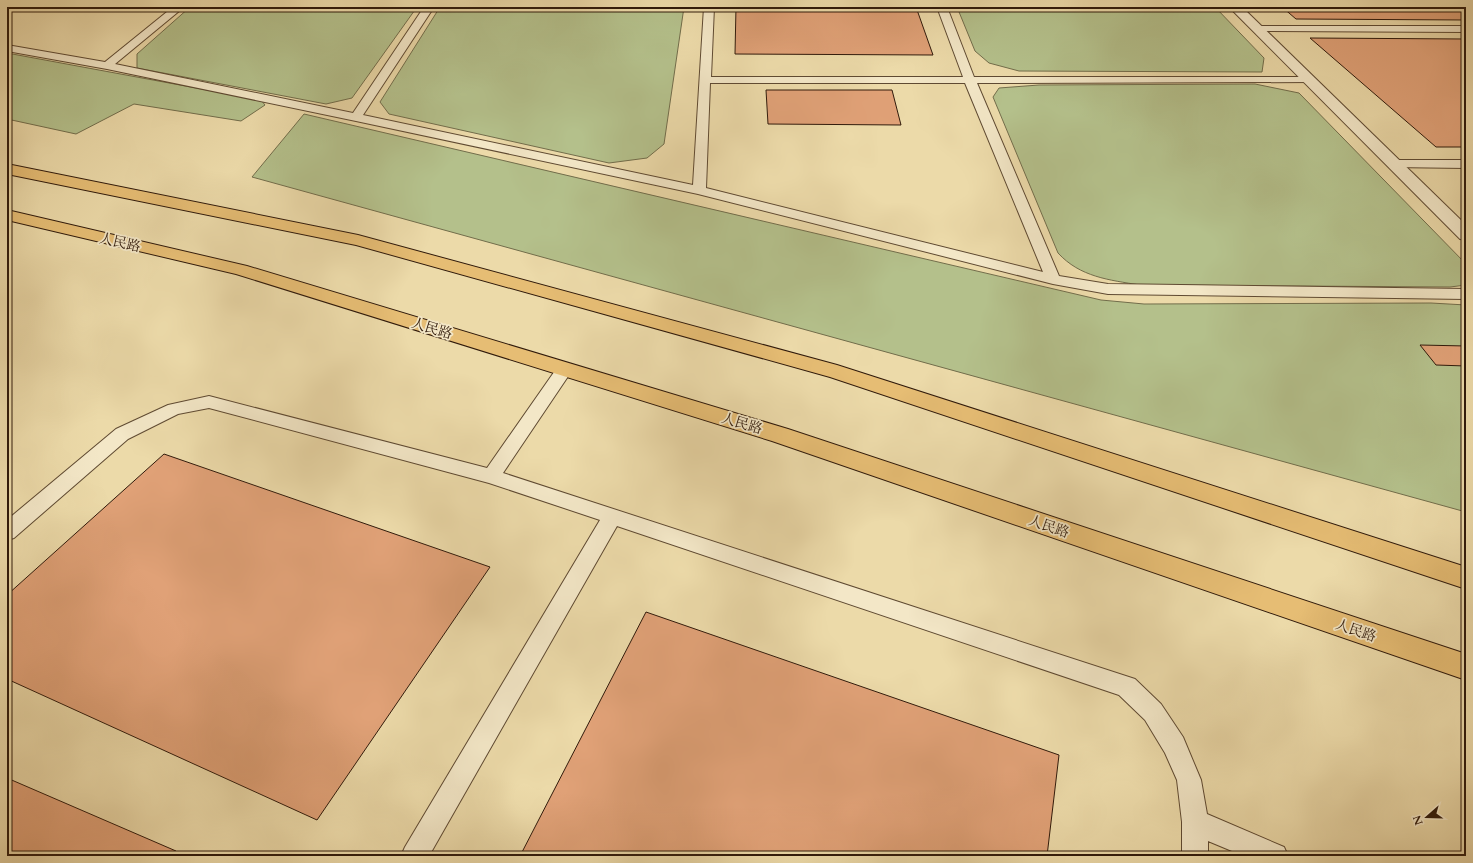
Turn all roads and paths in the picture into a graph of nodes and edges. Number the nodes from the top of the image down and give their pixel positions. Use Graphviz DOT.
graph roads {
  1 [pos="179,7"];
  2 [pos="429,7"];
  3 [pos="709,7"];
  4 [pos="942,7"];
  5 [pos="1235,7"];
  6 [pos="1258,29"];
  7 [pos="1466,29"];
  8 [pos="7,48"];
  9 [pos="107,66"];
  10 [pos="704,80"];
  11 [pos="1309,80"];
  12 [pos="970,81"];
  13 [pos="356,117"];
  14 [pos="1394,164"];
  15 [pos="1466,164"];
  16 [pos="7,169"];
  17 [pos="699,190"];
  18 [pos="7,215"];
  19 [pos="1466,235"];
  20 [pos="1053,279"];
  21 [pos="1466,294"];
  22 [pos="565,369"];
  23 [pos="491,476"];
  24 [pos="614,516"];
  25 [pos="7,532"];
  26 [pos="1466,578"];
  27 [pos="1466,667"];
  28 [pos="1195,822"];
  29 [pos="414,856"];
  30 [pos="1195,856"];
  31 [pos="1275,856"];
  1 -- 9 [label="lane"];
  2 -- 13 [label="lane"];
  3 -- 10 [label="lane"];
  4 -- 12 [label="lane"];
  5 -- 6 [label="street"];
  6 -- 7 [label="lane"];
  6 -- 11 [label="street"];
  8 -- 9 [label="lane"];
  9 -- 13 [label="lane"];
  10 -- 12 [label="lane"];
  10 -- 17 [label="lane"];
  11 -- 12 [label="lane"];
  11 -- 14 [label="street"];
  12 -- 20 [label="lane"];
  13 -- 17 [label="lane"];
  14 -- 15 [label="lane"];
  14 -- 19 [label="street"];
  16 -- 26 [label="main road"];
  17 -- 20 [label="lane"];
  18 -- 22 [label="main road, 人民路"];
  20 -- 21 [label="lane"];
  22 -- 23 [label="lane"];
  22 -- 27 [label="main road, 人民路"];
  23 -- 24 [label="lane"];
  23 -- 25 [label="lane"];
  24 -- 28 [label="lane"];
  24 -- 29 [label="lane"];
  28 -- 30 [label="lane"];
  28 -- 31 [label="lane"];
}
